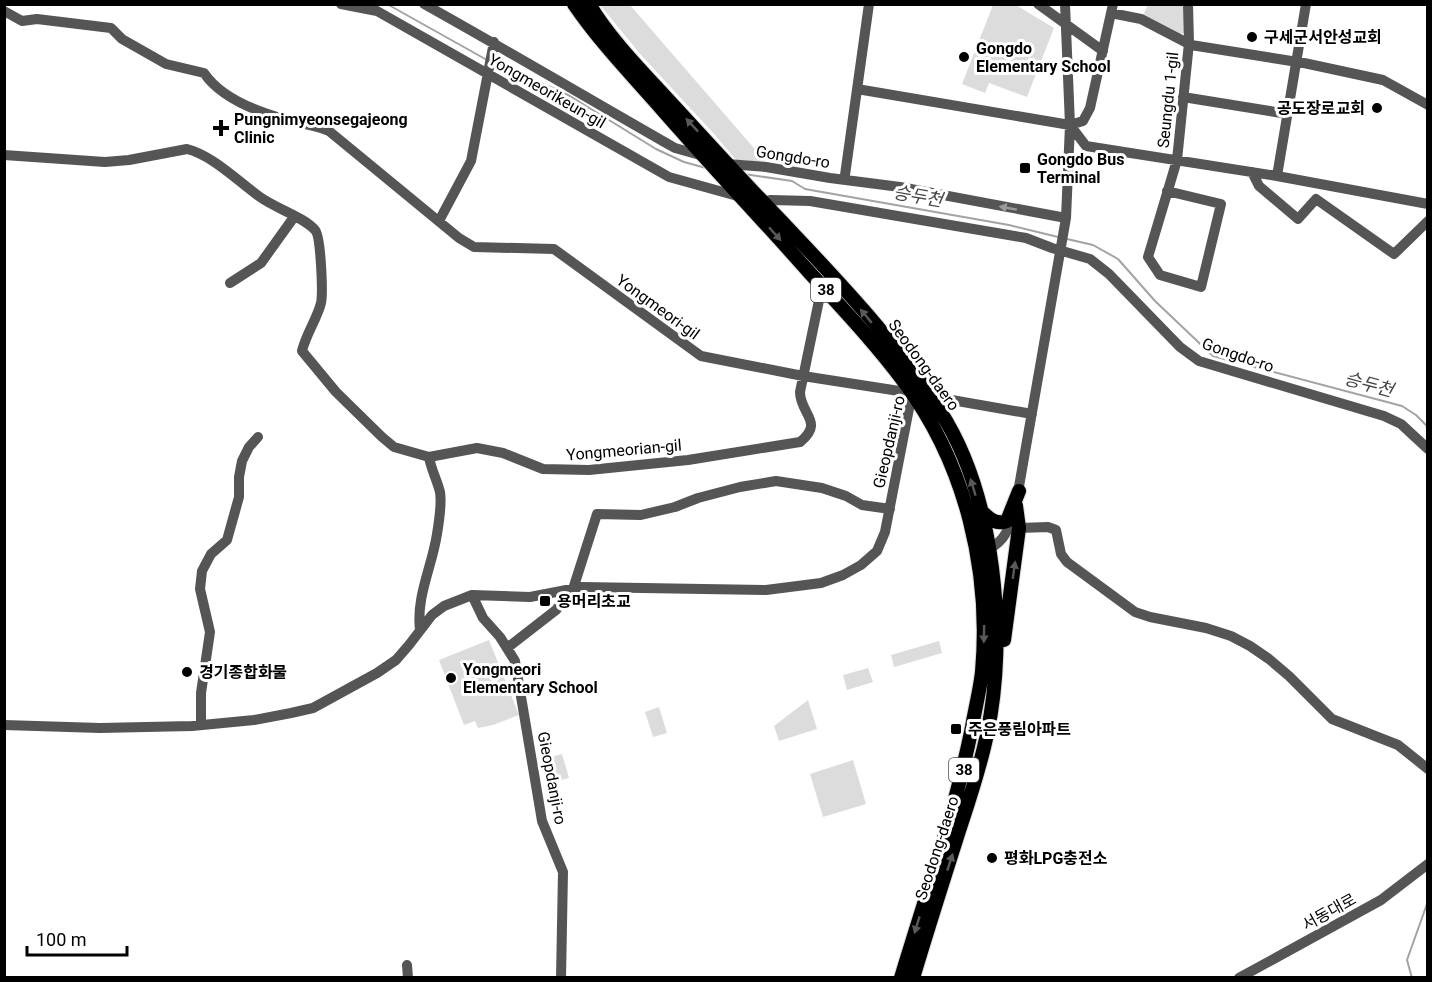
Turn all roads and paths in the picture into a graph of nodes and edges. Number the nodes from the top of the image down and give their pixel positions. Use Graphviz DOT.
graph roads {
  1 [pos="341,4"];
  2 [pos="424,4"];
  3 [pos="574,4"];
  4 [pos="589,4"];
  5 [pos="869,4"];
  6 [pos="1038,4"];
  7 [pos="1065,4"];
  8 [pos="1188,4"];
  9 [pos="1305,5"];
  10 [pos="1112,9"];
  11 [pos="4,11"];
  12 [pos="1066,24"];
  13 [pos="1188,43"];
  14 [pos="494,45"];
  15 [pos="1103,51"];
  16 [pos="1296,62"];
  17 [pos="488,71"];
  18 [pos="857,89"];
  19 [pos="1183,97"];
  20 [pos="1428,105"];
  21 [pos="1288,114"];
  22 [pos="1070,125"];
  23 [pos="4,155"];
  24 [pos="702,157"];
  25 [pos="1177,160"];
  26 [pos="729,166"];
  27 [pos="1252,172"];
  28 [pos="845,175"];
  29 [pos="1277,176"];
  30 [pos="1167,191"];
  31 [pos="738,194"];
  32 [pos="759,199"];
  33 [pos="1428,204"];
  34 [pos="294,217"];
  35 [pos="439,221"];
  36 [pos="1428,221"];
  37 [pos="1066,222"];
  38 [pos="1062,247"];
  39 [pos="230,283"];
  40 [pos="822,286"];
  41 [pos="803,376"];
  42 [pos="912,393"];
  43 [pos="928,395"];
  44 [pos="1032,414"];
  45 [pos="258,437"];
  46 [pos="1428,449"];
  47 [pos="429,457"];
  48 [pos="1019,490"];
  49 [pos="1016,506"];
  50 [pos="890,508"];
  51 [pos="981,511"];
  52 [pos="1019,528"];
  53 [pos="984,552"];
  54 [pos="573,589"];
  55 [pos="472,596"];
  56 [pos="420,630"];
  57 [pos="507,648"];
  58 [pos="997,669"];
  59 [pos="4,725"];
  60 [pos="201,725"];
  61 [pos="1428,769"];
  62 [pos="1428,864"];
  63 [pos="407,965"];
  64 [pos="408,978"];
  65 [pos="561,978"];
  66 [pos="901,978"];
  67 [pos="913,978"];
  68 [pos="1239,978"];
  1 -- 17 [label="street, Yongmeorikeun-gil"];
  2 -- 14 [label="street"];
  3 -- 24 [label="main road, Seodong-daero / 38"];
  26 -- 4 [label="main road, Seodong-daero / 38, one-way"];
  5 -- 18 [label="street"];
  6 -- 12 [label="street"];
  7 -- 12 [label="street"];
  8 -- 13 [label="street, Seungdu 1-gil"];
  9 -- 16 [label="street"];
  10 -- 13 [label="street"];
  10 -- 15 [label="street"];
  11 -- 35 [label="street, Yongmeori-gil"];
  12 -- 15 [label="street"];
  12 -- 22 [label="street"];
  13 -- 16 [label="street"];
  13 -- 19 [label="street, Seungdu 1-gil"];
  14 -- 17 [label="street"];
  14 -- 24 [label="street"];
  15 -- 22 [label="street"];
  16 -- 20 [label="street"];
  16 -- 21 [label="street"];
  17 -- 31 [label="street, Yongmeorikeun-gil"];
  17 -- 35 [label="street"];
  18 -- 22 [label="street"];
  18 -- 28 [label="street"];
  19 -- 21 [label="street"];
  19 -- 25 [label="street, Seungdu 1-gil"];
  21 -- 29 [label="street"];
  22 -- 25 [label="street, Seungdu 1-gil"];
  22 -- 37 [label="street"];
  23 -- 34 [label="street, Yongmeorian-gil"];
  24 -- 31 [label="main road, Seodong-daero / 38"];
  25 -- 27 [label="street, Seungdu 1-gil"];
  25 -- 30 [label="street"];
  26 -- 32 [label="main road, Seodong-daero / 38"];
  37 -- 26 [label="street, Gongdo-ro, one-way"];
  27 -- 29 [label="street, Seungdu 1-gil"];
  27 -- 36 [label="street"];
  29 -- 33 [label="street, Seungdu 1-gil"];
  30 -- 30 [label="street"];
  31 -- 40 [label="main road, Seodong-daero / 38, one-way"];
  32 -- 38 [label="street, Gongdo-ro"];
  43 -- 32 [label="main road, Seodong-daero / 38, one-way"];
  34 -- 39 [label="street"];
  34 -- 47 [label="street, Yongmeorian-gil"];
  35 -- 41 [label="street, Yongmeori-gil"];
  37 -- 38 [label="street"];
  38 -- 44 [label="street"];
  38 -- 46 [label="street, Gongdo-ro"];
  40 -- 41 [label="street, Yongmeorian-gil"];
  40 -- 42 [label="main road, Seodong-daero / 38"];
  41 -- 42 [label="street, Yongmeori-gil"];
  41 -- 47 [label="street, Yongmeorian-gil"];
  42 -- 43 [label="street, Gieopdanji-ro"];
  42 -- 50 [label="street, Gieopdanji-ro"];
  42 -- 53 [label="main road, Seodong-daero / 38"];
  43 -- 44 [label="street, Gieopdanji-ro"];
  51 -- 43 [label="main road, Seodong-daero / 38, one-way"];
  44 -- 48 [label="street"];
  45 -- 60 [label="street"];
  47 -- 56 [label="street"];
  48 -- 49 [label="street"];
  48 -- 51 [label="main road"];
  49 -- 52 [label="main road"];
  49 -- 53 [label="street"];
  50 -- 54 [label="street, Gieopdanji-ro"];
  50 -- 54 [label="street, Gieopdanji-ro"];
  51 -- 53 [label="main road, Seodong-daero / 38"];
  58 -- 52 [label="main road, one-way"];
  52 -- 61 [label="street"];
  53 -- 58 [label="main road, Seodong-daero / 38"];
  53 -- 66 [label="main road, Seodong-daero / 38, one-way"];
  54 -- 55 [label="street, Gieopdanji-ro"];
  54 -- 57 [label="street"];
  55 -- 56 [label="street, Gieopdanji-ro"];
  55 -- 57 [label="street, Gieopdanji-ro"];
  56 -- 60 [label="street, Gieopdanji-ro"];
  57 -- 65 [label="street, Gieopdanji-ro"];
  67 -- 58 [label="main road, Seodong-daero / 38, one-way"];
  59 -- 60 [label="street, Gieopdanji-ro"];
  62 -- 68 [label="street, 서동대로"];
  63 -- 64 [label="street"];
}
